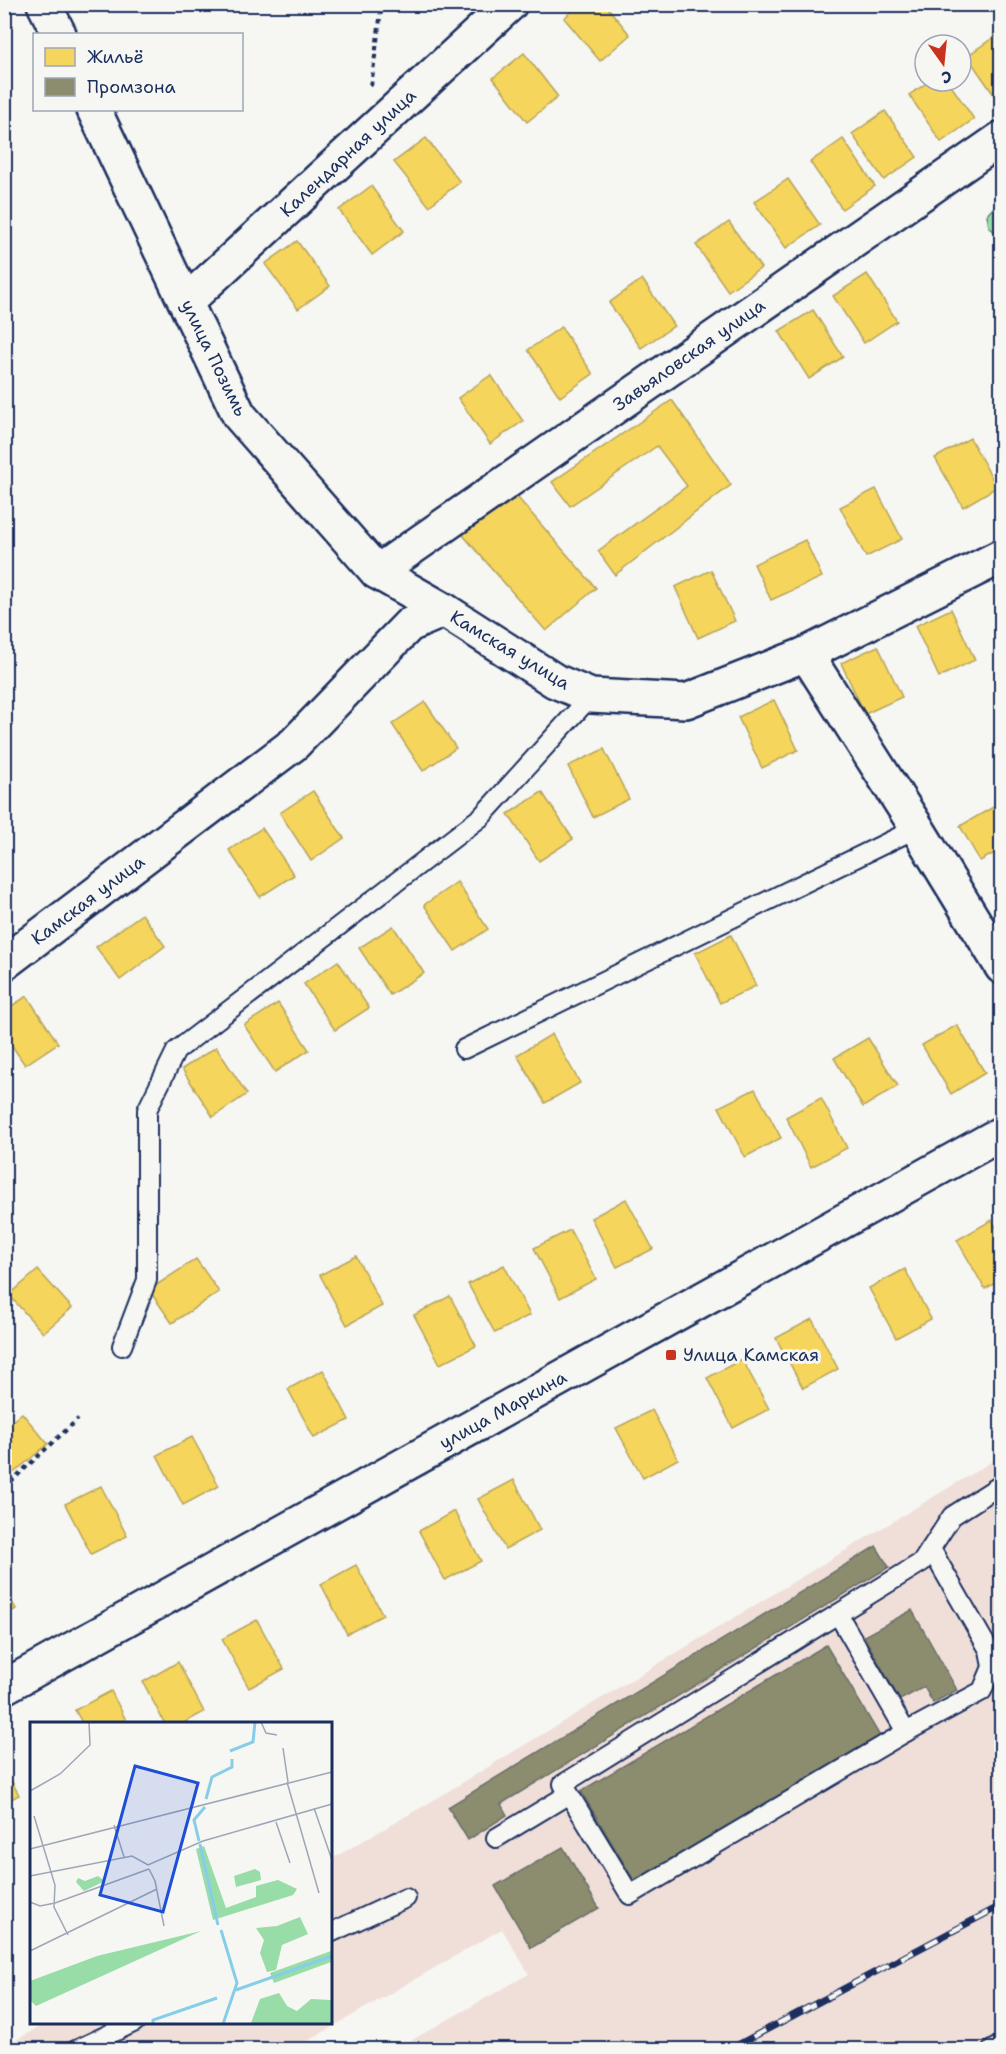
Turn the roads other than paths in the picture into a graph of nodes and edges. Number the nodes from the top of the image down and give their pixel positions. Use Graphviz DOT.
graph roads {
  1 [pos="44,4"];
  2 [pos="510,4"];
  3 [pos="58,33"];
  4 [pos="94,111"];
  5 [pos="1002,138"];
  6 [pos="186,302"];
  7 [pos="1002,556"];
  8 [pos="377,572"];
  9 [pos="444,610"];
  10 [pos="806,654"];
  11 [pos="591,696"];
  12 [pos="917,828"];
  13 [pos="6,960"];
  14 [pos="1002,967"];
  15 [pos="464,1049"];
  16 [pos="1002,1133"];
  17 [pos="122,1346"];
  18 [pos="1002,1484"];
  19 [pos="931,1549"];
  20 [pos="838,1614"];
  21 [pos="995,1646"];
  22 [pos="4,1687"];
  23 [pos="906,1732"];
  24 [pos="568,1794"];
  25 [pos="496,1838"];
  26 [pos="406,1898"];
  27 [pos="332,1932"];
  28 [pos="131,2024"];
  29 [pos="1002,2044"];
  30 [pos="76,2049"];
  31 [pos="993,2049"];
  1 -- 3 [label="street"];
  2 -- 6 [label="street, Календарная улица"];
  4 -- 6 [label="street, улица Позимь"];
  5 -- 8 [label="street, Завьяловская улица"];
  6 -- 8 [label="street, улица Позимь"];
  7 -- 10 [label="street, Камская улица"];
  8 -- 9 [label="street, улица Позимь"];
  9 -- 11 [label="street, Камская улица"];
  9 -- 13 [label="street, Камская улица"];
  10 -- 11 [label="street, Камская улица"];
  10 -- 12 [label="street"];
  11 -- 17 [label="lane"];
  12 -- 14 [label="street"];
  12 -- 15 [label="lane"];
  16 -- 22 [label="street, улица Маркина"];
  18 -- 19 [label="lane"];
  19 -- 20 [label="lane"];
  19 -- 21 [label="lane"];
  20 -- 23 [label="lane"];
  20 -- 24 [label="lane"];
  21 -- 23 [label="lane"];
  23 -- 24 [label="lane"];
  24 -- 25 [label="lane"];
  26 -- 27 [label="lane"];
  28 -- 30 [label="lane"];
  29 -- 31 [label="lane"];
}
